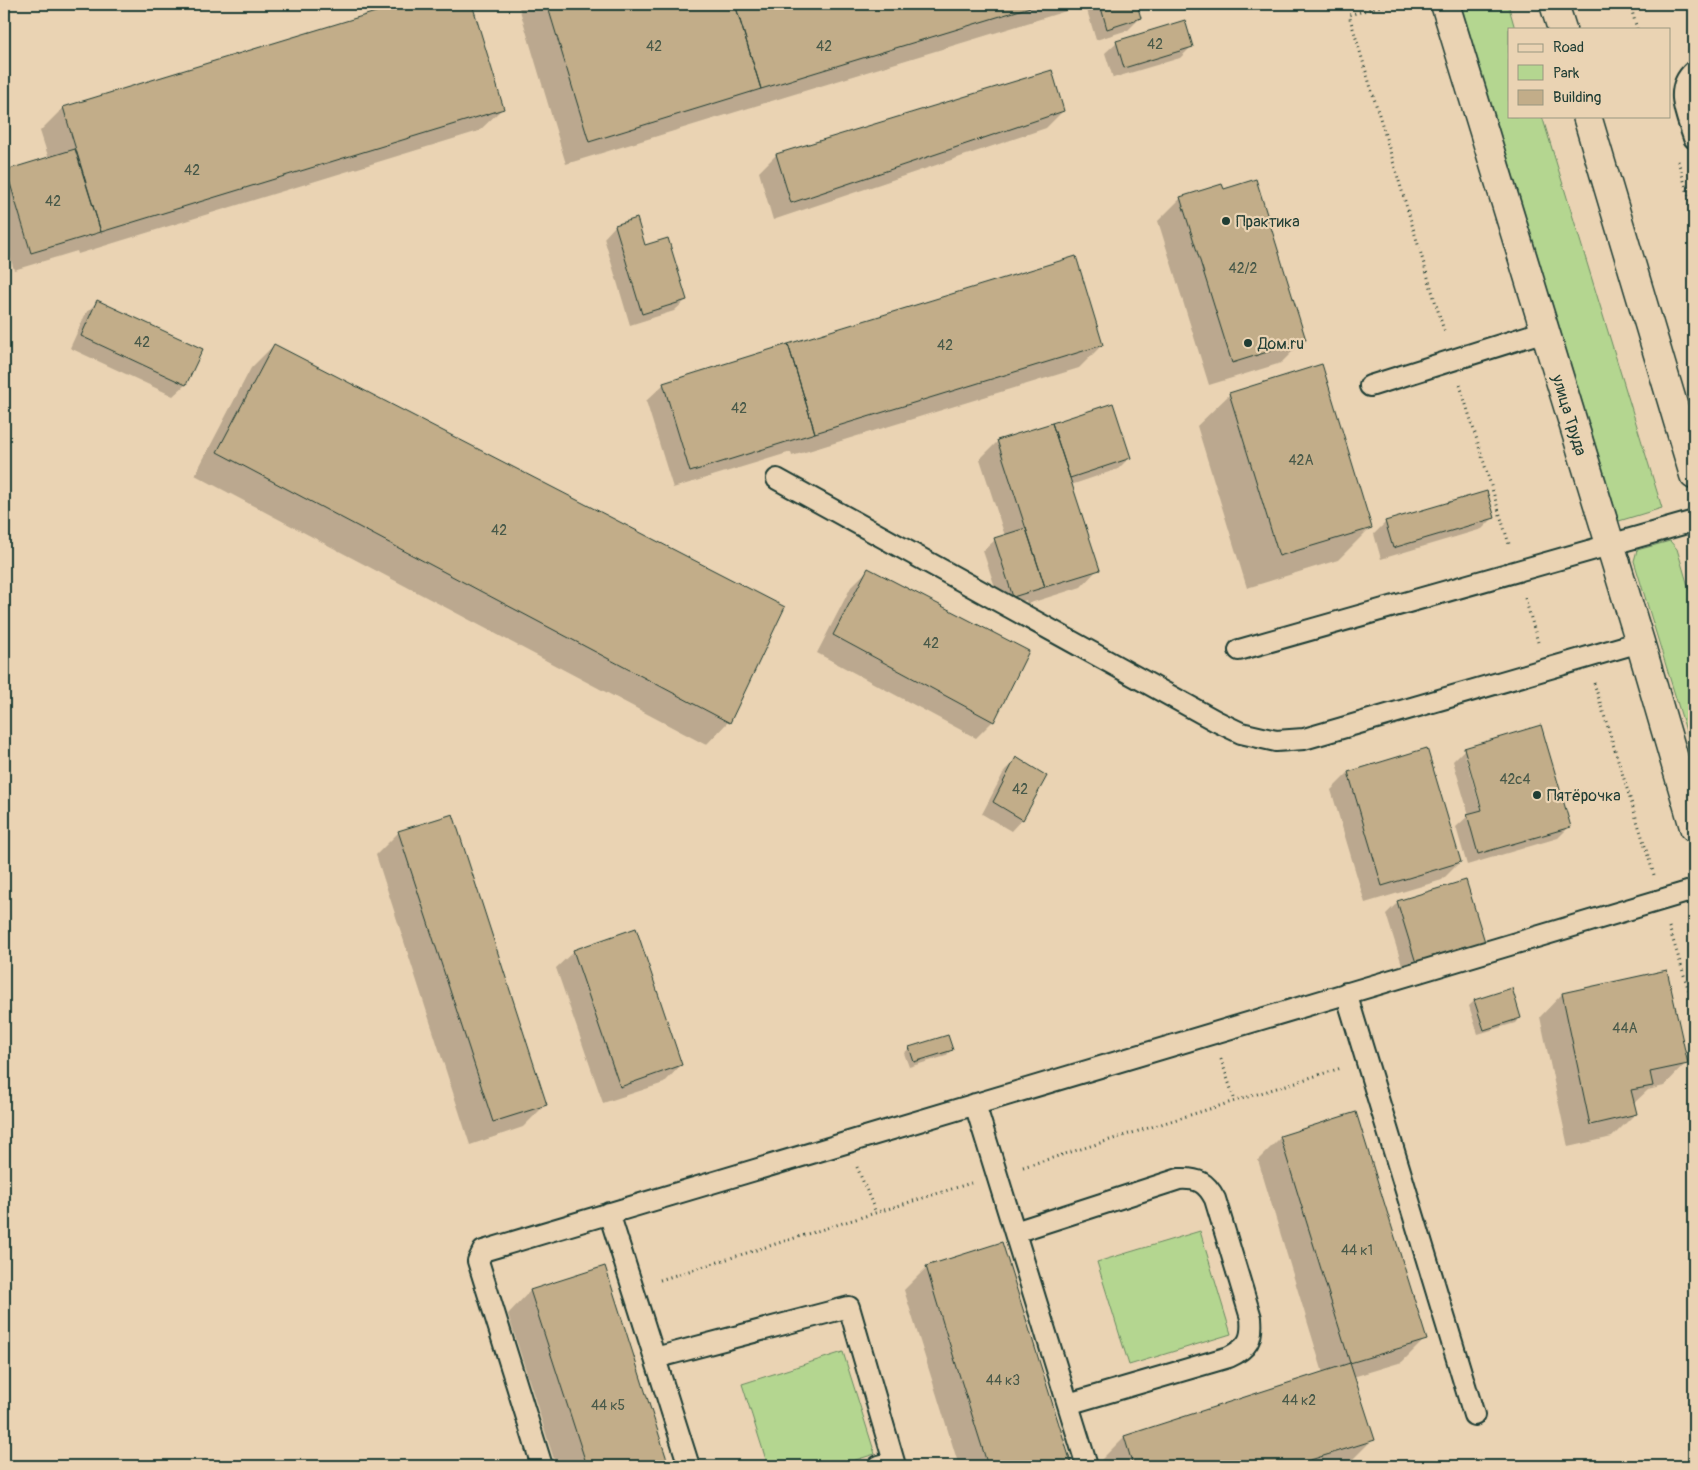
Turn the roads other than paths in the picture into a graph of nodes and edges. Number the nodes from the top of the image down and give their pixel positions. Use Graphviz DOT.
graph roads {
  1 [pos="1445,4"];
  2 [pos="1554,4"];
  3 [pos="1562,28"];
  4 [pos="1694,71"];
  5 [pos="1589,118"];
  6 [pos="1694,138"];
  7 [pos="1545,331"];
  8 [pos="1370,386"];
  9 [pos="1692,458"];
  10 [pos="777,480"];
  11 [pos="1694,521"];
  12 [pos="1610,544"];
  13 [pos="1640,642"];
  14 [pos="1239,650"];
  15 [pos="1694,827"];
  16 [pos="1694,890"];
  17 [pos="1346,993"];
  18 [pos="975,1104"];
  19 [pos="609,1213"];
  20 [pos="1015,1232"];
  21 [pos="655,1358"];
  22 [pos="1068,1404"];
  23 [pos="1474,1415"];
  24 [pos="542,1466"];
  25 [pos="689,1466"];
  26 [pos="879,1466"];
  27 [pos="1087,1466"];
  1 -- 7 [label="main road, улица Труда"];
  2 -- 3 [label="main road"];
  4 -- 6 [label="lane"];
  5 -- 9 [label="main road"];
  7 -- 8 [label="lane"];
  7 -- 12 [label="main road, улица Труда"];
  10 -- 13 [label="lane"];
  11 -- 12 [label="lane"];
  12 -- 13 [label="main road, улица Труда"];
  12 -- 14 [label="lane"];
  13 -- 15 [label="main road, улица Труда"];
  16 -- 17 [label="lane"];
  17 -- 18 [label="lane"];
  17 -- 23 [label="lane"];
  18 -- 19 [label="lane"];
  18 -- 20 [label="lane"];
  19 -- 21 [label="lane"];
  19 -- 24 [label="lane"];
  20 -- 22 [label="lane"];
  20 -- 22 [label="lane"];
  21 -- 25 [label="lane"];
  21 -- 26 [label="lane"];
  22 -- 27 [label="lane"];
}
